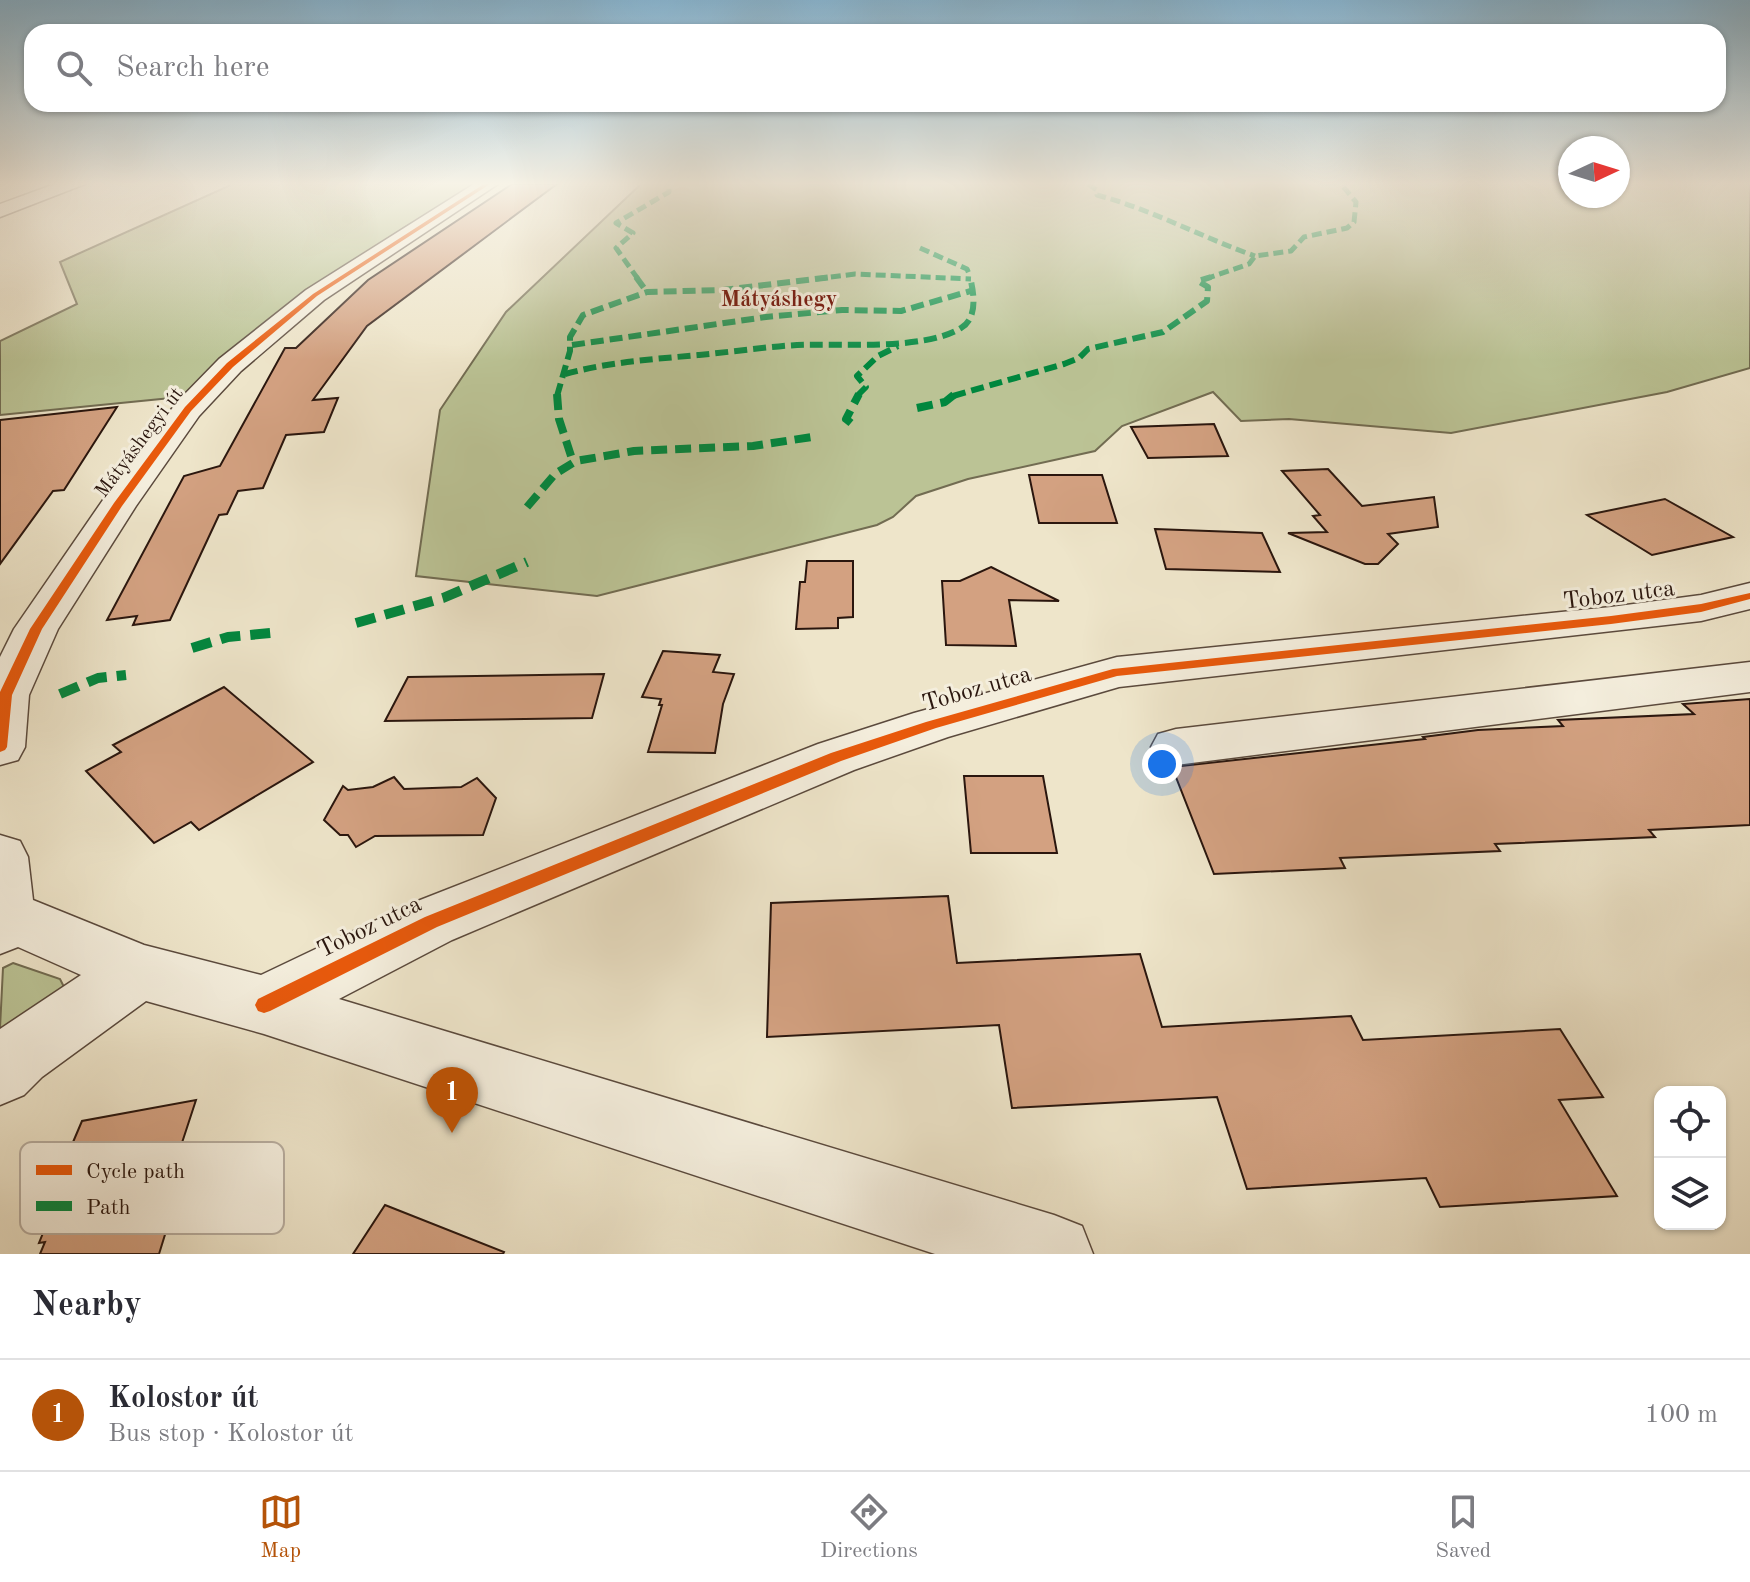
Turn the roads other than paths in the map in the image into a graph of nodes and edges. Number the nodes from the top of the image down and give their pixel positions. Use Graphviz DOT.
graph roads {
  1 [pos="397,243"];
  2 [pos="1750,596"];
  3 [pos="1750,677"];
  4 [pos="0,747"];
  5 [pos="1176,747"];
  6 [pos="2,900"];
  7 [pos="138,971"];
  8 [pos="264,1005"];
  9 [pos="0,1072"];
  10 [pos="1054,1254"];
  1 -- 4 [label="street, Mátyáshegyi út"];
  2 -- 8 [label="street, Toboz utca"];
  3 -- 5 [label="street"];
  6 -- 7 [label="street"];
  7 -- 8 [label="street"];
  7 -- 9 [label="street"];
  8 -- 10 [label="street"];
}
